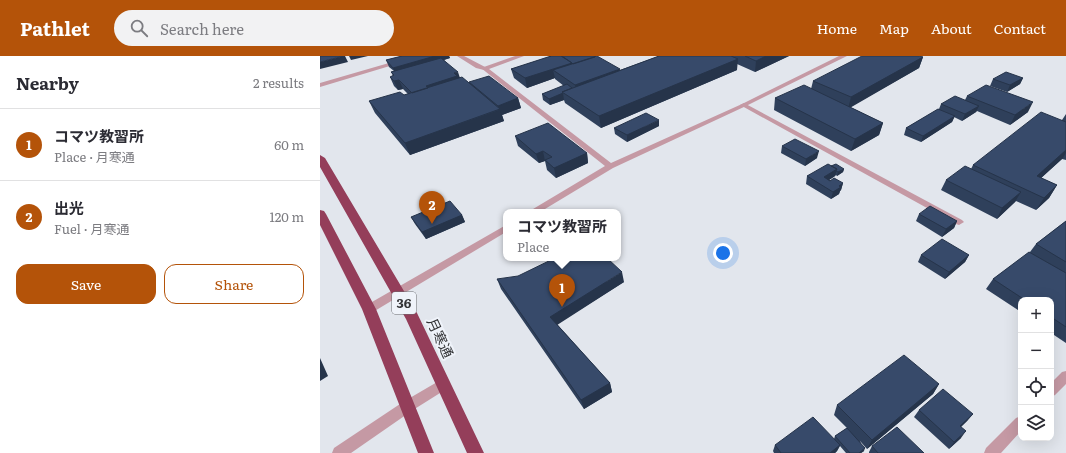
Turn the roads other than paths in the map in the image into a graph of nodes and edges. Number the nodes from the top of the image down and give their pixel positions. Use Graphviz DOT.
graph roads {
  1 [pos="420,56"];
  2 [pos="460,56"];
  3 [pos="522,56"];
  4 [pos="844,56"];
  5 [pos="484,68"];
  6 [pos="320,85"];
  7 [pos="744,105"];
  8 [pos="320,158"];
  9 [pos="610,166"];
  10 [pos="538,209"];
  11 [pos="320,214"];
  12 [pos="959,222"];
  13 [pos="503,230"];
  14 [pos="398,293"];
  15 [pos="370,309"];
  16 [pos="1066,376"];
  17 [pos="444,384"];
  18 [pos="1054,388"];
  19 [pos="408,406"];
  20 [pos="1018,425"];
  21 [pos="339,453"];
  22 [pos="426,453"];
  23 [pos="476,453"];
  24 [pos="991,453"];
  1 -- 6 [label="street"];
  2 -- 5 [label="street"];
  3 -- 5 [label="street"];
  4 -- 7 [label="street"];
  5 -- 9 [label="street"];
  7 -- 9 [label="street"];
  7 -- 12 [label="street"];
  8 -- 14 [label="highway, 月寒通 / 36"];
  9 -- 10 [label="street"];
  11 -- 15 [label="highway, 36"];
  13 -- 14 [label="street"];
  14 -- 15 [label="street"];
  14 -- 17 [label="highway, 月寒通 / 36"];
  15 -- 19 [label="highway, 36"];
  16 -- 18 [label="street"];
  17 -- 19 [label="street"];
  17 -- 23 [label="highway, 月寒通 / 36"];
  19 -- 21 [label="street"];
  19 -- 22 [label="highway, 36"];
  20 -- 24 [label="street"];
}
